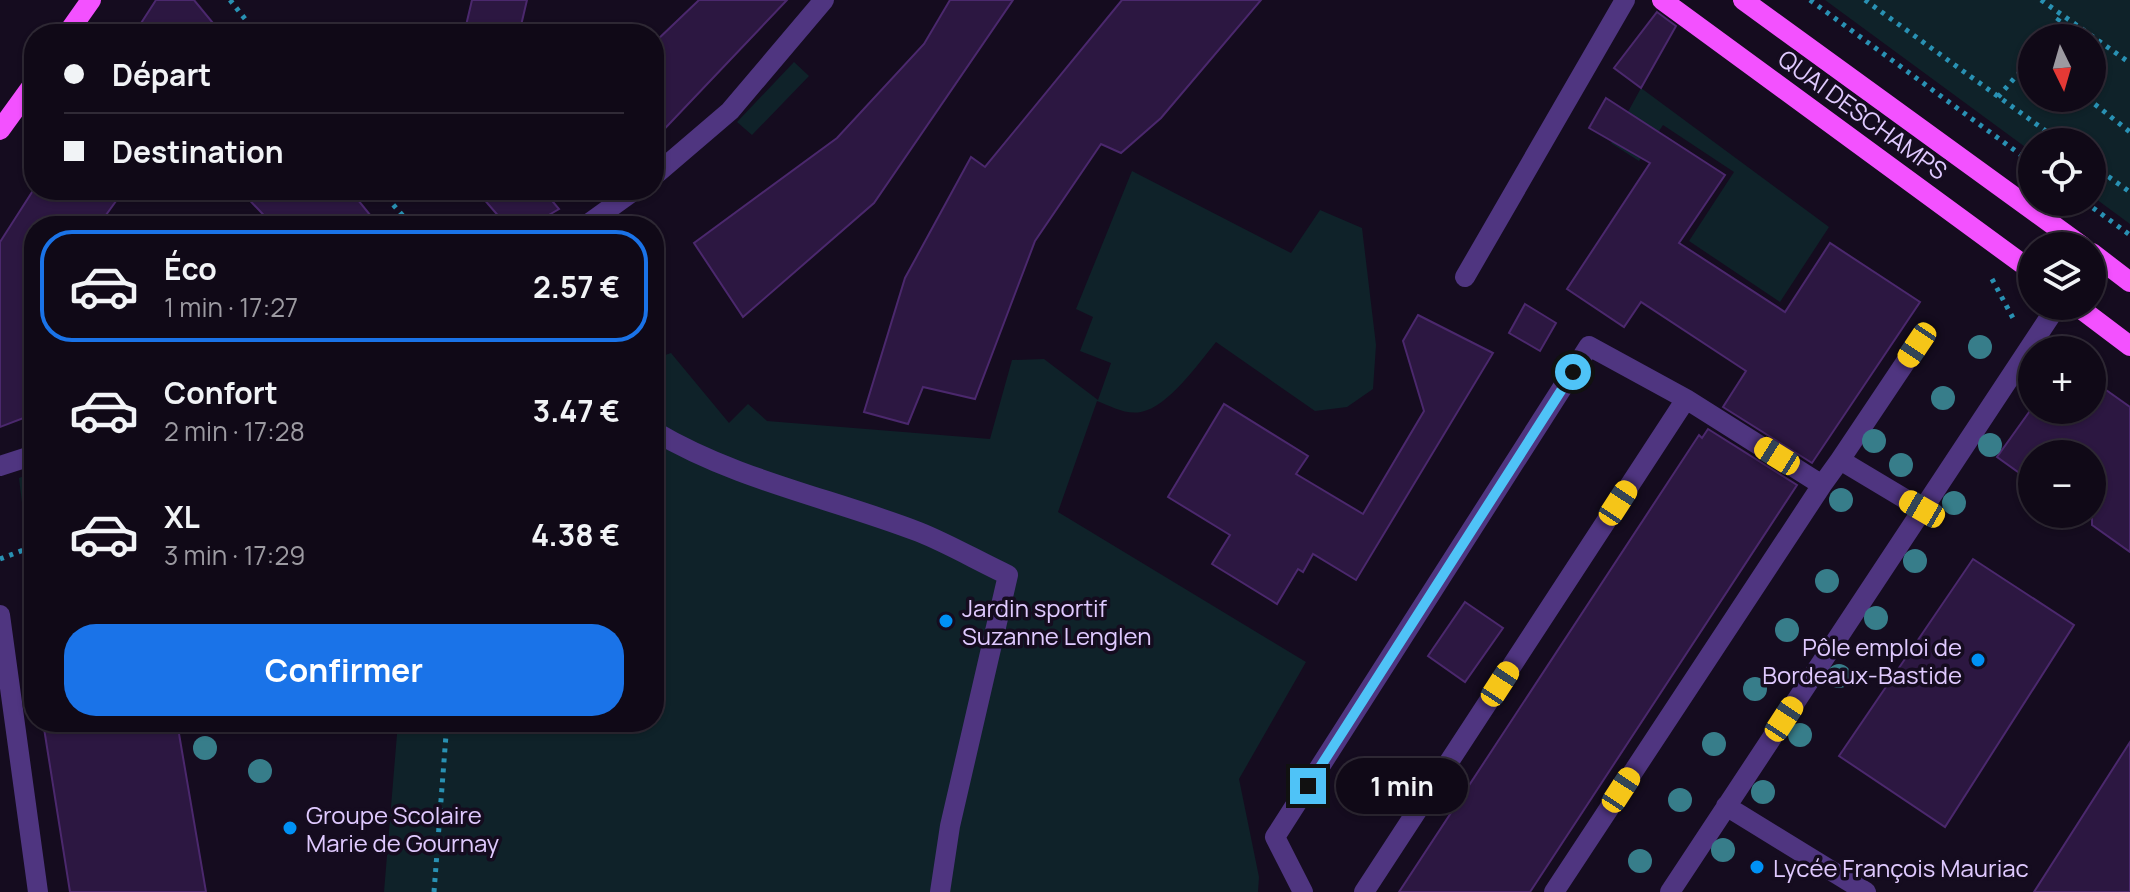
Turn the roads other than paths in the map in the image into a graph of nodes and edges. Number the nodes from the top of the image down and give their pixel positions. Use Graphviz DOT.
graph roads {
  1 [pos="91,0"];
  2 [pos="824,0"];
  3 [pos="1625,0"];
  4 [pos="1662,0"];
  5 [pos="1743,0"];
  6 [pos="74,24"];
  7 [pos="24,97"];
  8 [pos="0,130"];
  9 [pos="664,167"];
  10 [pos="621,200"];
  11 [pos="599,216"];
  12 [pos="2061,232"];
  13 [pos="2018,261"];
  14 [pos="2106,265"];
  15 [pos="1465,277"];
  16 [pos="2130,282"];
  17 [pos="2048,320"];
  18 [pos="2096,320"];
  19 [pos="1917,345"];
  20 [pos="2130,346"];
  21 [pos="1686,399"];
  22 [pos="664,437"];
  23 [pos="24,458"];
  24 [pos="1840,460"];
  25 [pos="0,466"];
  26 [pos="1822,485"];
  27 [pos="1922,509"];
  28 [pos="0,615"];
  29 [pos="1726,806"];
  30 [pos="38,892"];
  31 [pos="940,892"];
  32 [pos="1303,892"];
  33 [pos="1364,892"];
  34 [pos="1554,892"];
  35 [pos="1670,892"];
  36 [pos="1866,892"];
  1 -- 6 [label="main road"];
  2 -- 9 [label="street"];
  3 -- 15 [label="street"];
  4 -- 13 [label="main road, QUAI DESCHAMPS"];
  5 -- 12 [label="main road, QUAI DESCHAMPS"];
  7 -- 8 [label="main road"];
  10 -- 11 [label="street"];
  14 -- 16 [label="main road, QUAI DESCHAMPS"];
  17 -- 27 [label="street"];
  18 -- 20 [label="main road"];
  19 -- 24 [label="street"];
  21 -- 26 [label="street"];
  21 -- 32 [label="street"];
  21 -- 33 [label="street"];
  22 -- 31 [label="street"];
  23 -- 25 [label="street"];
  24 -- 26 [label="street"];
  24 -- 27 [label="street"];
  26 -- 34 [label="street"];
  27 -- 29 [label="street"];
  28 -- 30 [label="street"];
  29 -- 35 [label="street"];
  29 -- 36 [label="street"];
}
